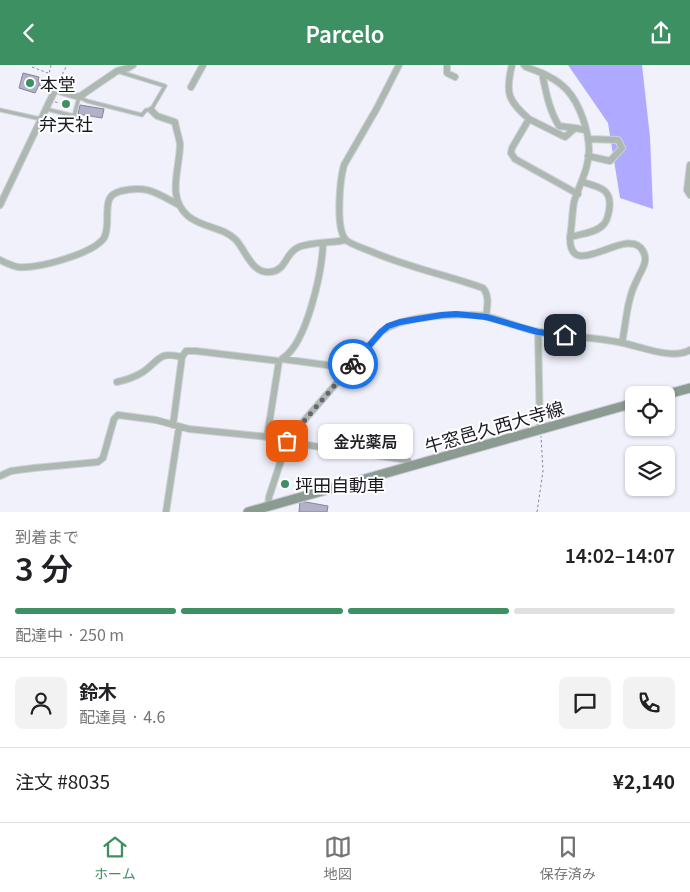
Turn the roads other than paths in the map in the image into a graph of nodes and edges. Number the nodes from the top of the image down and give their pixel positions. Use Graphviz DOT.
graph roads {
  1 [pos="133,65"];
  2 [pos="203,65"];
  3 [pos="399,65"];
  4 [pos="447,65"];
  5 [pos="512,65"];
  6 [pos="524,65"];
  7 [pos="117,71"];
  8 [pos="542,73"];
  9 [pos="455,77"];
  10 [pos="191,87"];
  11 [pos="79,97"];
  12 [pos="46,109"];
  13 [pos="0,110"];
  14 [pos="151,110"];
  15 [pos="529,119"];
  16 [pos="41,120"];
  17 [pos="575,128"];
  18 [pos="585,130"];
  19 [pos="588,139"];
  20 [pos="588,156"];
  21 [pos="690,165"];
  22 [pos="582,182"];
  23 [pos="578,194"];
  24 [pos="690,195"];
  25 [pos="0,205"];
  26 [pos="179,205"];
  27 [pos="570,237"];
  28 [pos="346,240"];
  29 [pos="323,244"];
  30 [pos="0,260"];
  31 [pos="486,317"];
  32 [pos="538,332"];
  33 [pos="622,343"];
  34 [pos="690,350"];
  35 [pos="182,357"];
  36 [pos="281,360"];
  37 [pos="349,368"];
  38 [pos="117,382"];
  39 [pos="690,388"];
  40 [pos="675,392"];
  41 [pos="625,406"];
  42 [pos="176,426"];
  43 [pos="540,430"];
  44 [pos="267,437"];
  45 [pos="287,440"];
  46 [pos="412,466"];
  47 [pos="0,476"];
  48 [pos="268,506"];
  49 [pos="166,512"];
  50 [pos="248,512"];
  1 -- 7 [label="street"];
  2 -- 10 [label="street"];
  3 -- 28 [label="street"];
  4 -- 9 [label="street"];
  5 -- 15 [label="street"];
  6 -- 8 [label="street"];
  7 -- 11 [label="street"];
  7 -- 14 [label="lane"];
  8 -- 17 [label="street"];
  8 -- 18 [label="street"];
  11 -- 12 [label="street"];
  11 -- 12 [label="lane"];
  11 -- 14 [label="lane"];
  12 -- 16 [label="street"];
  13 -- 16 [label="lane"];
  14 -- 26 [label="street"];
  15 -- 17 [label="street"];
  15 -- 23 [label="street"];
  16 -- 25 [label="street"];
  17 -- 18 [label="street"];
  18 -- 19 [label="street"];
  19 -- 20 [label="street"];
  19 -- 20 [label="street"];
  20 -- 22 [label="street"];
  21 -- 24 [label="street"];
  22 -- 23 [label="street"];
  22 -- 27 [label="street"];
  23 -- 27 [label="street"];
  26 -- 29 [label="street"];
  26 -- 30 [label="street"];
  27 -- 33 [label="street"];
  28 -- 29 [label="street"];
  28 -- 31 [label="street"];
  29 -- 36 [label="street"];
  31 -- 32 [label="street"];
  31 -- 37 [label="street"];
  32 -- 33 [label="street"];
  32 -- 43 [label="street"];
  33 -- 34 [label="street"];
  35 -- 36 [label="street"];
  35 -- 38 [label="street"];
  35 -- 42 [label="street"];
  36 -- 37 [label="street"];
  36 -- 44 [label="street"];
  37 -- 45 [label="street"];
  39 -- 40 [label="main road"];
  41 -- 43 [label="main road, 牛窓邑久西大寺線"];
  42 -- 44 [label="street"];
  42 -- 47 [label="street"];
  42 -- 49 [label="street"];
  43 -- 46 [label="main road, 牛窓邑久西大寺線"];
  44 -- 45 [label="street"];
  45 -- 46 [label="street"];
  45 -- 48 [label="street"];
  46 -- 48 [label="main road, 牛窓邑久西大寺線"];
  48 -- 50 [label="main road, 牛窓邑久西大寺線"];
}
